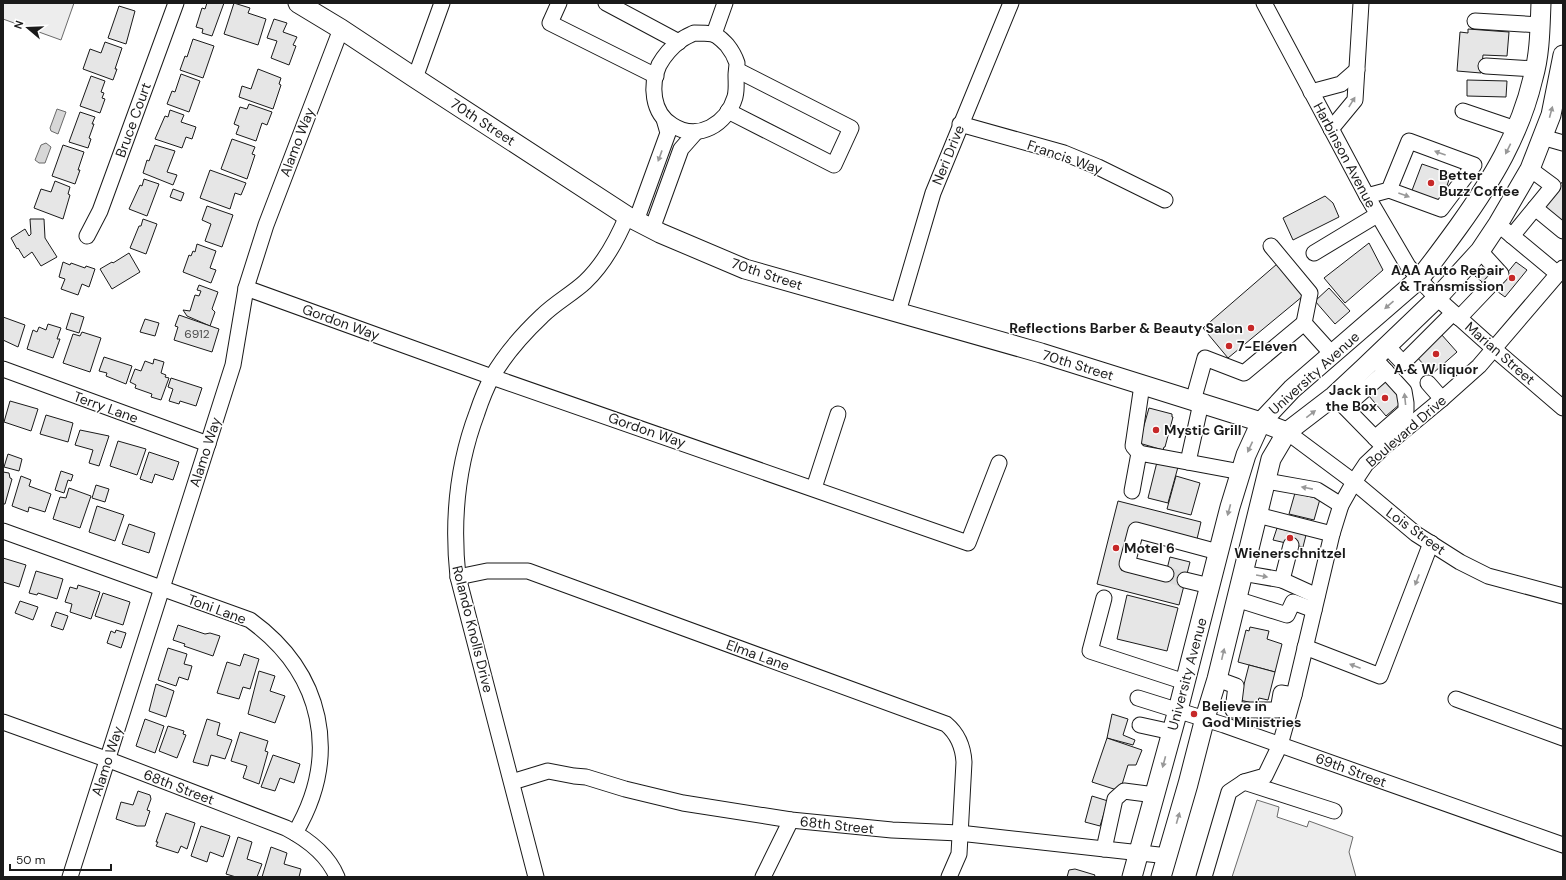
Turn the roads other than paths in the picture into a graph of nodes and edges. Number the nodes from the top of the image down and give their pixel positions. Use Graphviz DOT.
graph roads {
  1 [pos="176,3"];
  2 [pos="298,3"];
  3 [pos="442,3"];
  4 [pos="559,3"];
  5 [pos="606,3"];
  6 [pos="724,3"];
  7 [pos="1011,3"];
  8 [pos="1264,3"];
  9 [pos="1361,3"];
  10 [pos="1541,3"];
  11 [pos="1475,21"];
  12 [pos="1540,25"];
  13 [pos="341,29"];
  14 [pos="714,34"];
  15 [pos="679,42"];
  16 [pos="1562,64"];
  17 [pos="1486,66"];
  18 [pos="1535,69"];
  19 [pos="736,70"];
  20 [pos="1357,70"];
  21 [pos="656,76"];
  22 [pos="415,78"];
  23 [pos="1311,92"];
  24 [pos="1463,111"];
  25 [pos="728,112"];
  26 [pos="664,119"];
  27 [pos="960,124"];
  28 [pos="1331,129"];
  29 [pos="1516,129"];
  30 [pos="696,132"];
  31 [pos="1542,137"];
  32 [pos="1563,144"];
  33 [pos="1474,164"];
  34 [pos="1530,169"];
  35 [pos="1493,175"];
  36 [pos="1389,190"];
  37 [pos="1367,196"];
  38 [pos="1165,200"];
  39 [pos="1535,208"];
  40 [pos="1377,215"];
  41 [pos="638,222"];
  42 [pos="1505,230"];
  43 [pos="1563,231"];
  44 [pos="87,236"];
  45 [pos="1271,246"];
  46 [pos="1480,251"];
  47 [pos="1314,253"];
  48 [pos="1561,271"];
  49 [pos="1419,279"];
  50 [pos="246,288"];
  51 [pos="1437,298"];
  52 [pos="898,312"];
  53 [pos="1456,315"];
  54 [pos="1304,323"];
  55 [pos="1410,324"];
  56 [pos="1426,340"];
  57 [pos="1494,349"];
  58 [pos="1332,354"];
  59 [pos="1382,358"];
  60 [pos="3,369"];
  61 [pos="492,377"];
  62 [pos="1428,383"];
  63 [pos="1142,385"];
  64 [pos="1442,399"];
  65 [pos="1197,402"];
  66 [pos="1340,402"];
  67 [pos="1563,408"];
  68 [pos="838,414"];
  69 [pos="1261,422"];
  70 [pos="1287,432"];
  71 [pos="1379,442"];
  72 [pos="208,444"];
  73 [pos="1139,453"];
  74 [pos="1188,462"];
  75 [pos="999,464"];
  76 [pos="1241,472"];
  77 [pos="1266,480"];
  78 [pos="1354,482"];
  79 [pos="814,488"];
  80 [pos="1132,491"];
  81 [pos="1341,505"];
  82 [pos="1257,515"];
  83 [pos="3,531"];
  84 [pos="1294,534"];
  85 [pos="1332,534"];
  86 [pos="1431,543"];
  87 [pos="1218,552"];
  88 [pos="1242,573"];
  89 [pos="1166,574"];
  90 [pos="458,577"];
  91 [pos="1186,580"];
  92 [pos="1282,580"];
  93 [pos="1210,586"];
  94 [pos="162,589"];
  95 [pos="1563,596"];
  96 [pos="1104,598"];
  97 [pos="1236,599"];
  98 [pos="1315,603"];
  99 [pos="1305,646"];
  100 [pos="1217,679"];
  101 [pos="1185,682"];
  102 [pos="1294,695"];
  103 [pos="1138,698"];
  104 [pos="1456,699"];
  105 [pos="1178,710"];
  106 [pos="1205,718"];
  107 [pos="3,722"];
  108 [pos="1140,725"];
  109 [pos="1172,732"];
  110 [pos="1563,738"];
  111 [pos="1280,744"];
  112 [pos="107,760"];
  113 [pos="512,782"];
  114 [pos="1244,782"];
  115 [pos="1155,796"];
  116 [pos="1334,811"];
  117 [pos="791,820"];
  118 [pos="295,833"];
  119 [pos="959,833"];
  120 [pos="1563,845"];
  121 [pos="1104,849"];
  122 [pos="1140,852"];
  123 [pos="1168,856"];
  124 [pos="70,877"];
  125 [pos="337,877"];
  126 [pos="536,877"];
  127 [pos="763,877"];
  128 [pos="949,877"];
  129 [pos="1132,877"];
  130 [pos="1161,877"];
  131 [pos="1204,877"];
  1 -- 44 [label="street, Bruce Court"];
  2 -- 13 [label="main road, 70th Street"];
  3 -- 22 [label="street"];
  4 -- 21 [label="street"];
  5 -- 15 [label="street"];
  6 -- 14 [label="street"];
  7 -- 27 [label="street, Neri Drive"];
  8 -- 23 [label="street, Harbinson Avenue"];
  9 -- 20 [label="street"];
  10 -- 12 [label="main road, University Avenue"];
  11 -- 12 [label="street"];
  12 -- 18 [label="main road, University Avenue"];
  13 -- 22 [label="main road, 70th Street"];
  13 -- 50 [label="street, Alamo Way"];
  14 -- 15 [label="street"];
  14 -- 19 [label="street"];
  15 -- 21 [label="street"];
  31 -- 16 [label="main road, University Avenue, one-way"];
  17 -- 18 [label="street"];
  18 -- 29 [label="main road, University Avenue"];
  19 -- 25 [label="street"];
  19 -- 25 [label="street"];
  20 -- 23 [label="street"];
  28 -- 20 [label="street, one-way"];
  21 -- 26 [label="street"];
  22 -- 41 [label="main road, 70th Street"];
  23 -- 28 [label="street, Harbinson Avenue"];
  24 -- 29 [label="street"];
  25 -- 30 [label="street"];
  26 -- 30 [label="street"];
  26 -- 41 [label="street, one-way"];
  27 -- 38 [label="street, Francis Way"];
  27 -- 52 [label="street, Neri Drive"];
  28 -- 37 [label="street, Harbinson Avenue"];
  29 -- 35 [label="main road, University Avenue, one-way"];
  30 -- 41 [label="street"];
  31 -- 32 [label="street"];
  31 -- 34 [label="main road, University Avenue"];
  33 -- 35 [label="street"];
  36 -- 33 [label="street, one-way"];
  33 -- 36 [label="street, one-way"];
  34 -- 39 [label="street"];
  34 -- 42 [label="main road, University Avenue"];
  35 -- 49 [label="main road, University Avenue"];
  36 -- 37 [label="street"];
  37 -- 40 [label="street, Harbinson Avenue"];
  39 -- 42 [label="street"];
  39 -- 43 [label="street"];
  40 -- 47 [label="street"];
  40 -- 49 [label="street, Harbinson Avenue"];
  41 -- 52 [label="main road, 70th Street"];
  41 -- 61 [label="street, Rolando Knolls Drive"];
  42 -- 46 [label="main road, University Avenue"];
  42 -- 48 [label="street"];
  45 -- 54 [label="street"];
  46 -- 51 [label="main road, University Avenue"];
  46 -- 53 [label="street"];
  48 -- 57 [label="street, Boulevard Drive"];
  49 -- 51 [label="street, Harbinson Avenue"];
  49 -- 58 [label="main road, University Avenue, one-way"];
  50 -- 61 [label="street, Gordon Way"];
  50 -- 72 [label="street, Alamo Way"];
  51 -- 53 [label="street, Marian Street"];
  51 -- 55 [label="main road, University Avenue"];
  52 -- 63 [label="main road, 70th Street"];
  53 -- 56 [label="street"];
  53 -- 57 [label="street, Marian Street"];
  54 -- 58 [label="street"];
  54 -- 65 [label="street"];
  55 -- 56 [label="street"];
  55 -- 59 [label="main road, University Avenue"];
  56 -- 59 [label="street"];
  57 -- 64 [label="street, Boulevard Drive"];
  57 -- 67 [label="street, Marian Street"];
  58 -- 69 [label="main road, University Avenue"];
  59 -- 66 [label="main road, University Avenue"];
  71 -- 59 [label="street, one-way"];
  60 -- 72 [label="street, Terry Lane"];
  61 -- 79 [label="street, Gordon Way"];
  61 -- 90 [label="street, Rolando Knolls Drive"];
  62 -- 64 [label="street"];
  63 -- 65 [label="main road, 70th Street"];
  63 -- 73 [label="street"];
  64 -- 71 [label="street, Boulevard Drive"];
  65 -- 69 [label="main road, 70th Street"];
  65 -- 74 [label="street"];
  70 -- 66 [label="main road, University Avenue, one-way"];
  66 -- 71 [label="street"];
  68 -- 79 [label="street"];
  69 -- 70 [label="main road, 70th Street"];
  69 -- 76 [label="main road, University Avenue, one-way"];
  70 -- 77 [label="main road, University Avenue"];
  70 -- 78 [label="street, Lois Street"];
  71 -- 78 [label="street, Boulevard Drive"];
  72 -- 94 [label="street, Alamo Way"];
  73 -- 74 [label="street"];
  73 -- 80 [label="street"];
  74 -- 76 [label="street"];
  75 -- 79 [label="street, Gordon Way"];
  76 -- 87 [label="main road, University Avenue, one-way"];
  81 -- 77 [label="street, one-way"];
  77 -- 82 [label="main road, University Avenue"];
  78 -- 81 [label="street, Boulevard Drive"];
  78 -- 86 [label="street, Lois Street"];
  81 -- 85 [label="street, Boulevard Drive"];
  82 -- 84 [label="street"];
  82 -- 88 [label="main road, University Avenue"];
  83 -- 94 [label="street, Toni Lane"];
  84 -- 85 [label="street"];
  84 -- 92 [label="street"];
  85 -- 98 [label="street, Boulevard Drive"];
  86 -- 95 [label="street, Lois Street"];
  86 -- 99 [label="street, one-way"];
  87 -- 89 [label="street"];
  87 -- 93 [label="main road, University Avenue"];
  88 -- 92 [label="street, one-way"];
  88 -- 97 [label="main road, University Avenue"];
  90 -- 113 [label="street, Rolando Knolls Drive"];
  90 -- 119 [label="street, Elma Lane"];
  91 -- 93 [label="street"];
  92 -- 98 [label="street"];
  93 -- 101 [label="main road, University Avenue"];
  94 -- 112 [label="street, Alamo Way"];
  94 -- 118 [label="street, Toni Lane"];
  96 -- 101 [label="street"];
  97 -- 98 [label="street"];
  100 -- 97 [label="main road, University Avenue, one-way"];
  98 -- 99 [label="street, Boulevard Drive"];
  99 -- 102 [label="street, Boulevard Drive"];
  100 -- 102 [label="street"];
  100 -- 106 [label="main road, University Avenue"];
  101 -- 105 [label="main road, University Avenue"];
  102 -- 111 [label="street, Boulevard Drive"];
  103 -- 105 [label="street, 69th Street"];
  104 -- 110 [label="street"];
  105 -- 106 [label="street, 69th Street"];
  105 -- 109 [label="main road, University Avenue"];
  106 -- 111 [label="street, 69th Street"];
  123 -- 106 [label="main road, University Avenue, one-way"];
  107 -- 112 [label="street, 68th Street"];
  108 -- 109 [label="street"];
  109 -- 115 [label="main road, University Avenue, one-way"];
  111 -- 114 [label="street, Boulevard Drive"];
  111 -- 120 [label="street, 69th Street"];
  112 -- 118 [label="street, 68th Street"];
  112 -- 124 [label="street, Alamo Way"];
  113 -- 117 [label="street, 68th Street"];
  113 -- 126 [label="street, Rolando Knolls Drive"];
  114 -- 116 [label="street"];
  114 -- 131 [label="street"];
  115 -- 121 [label="street"];
  115 -- 122 [label="main road, University Avenue"];
  117 -- 119 [label="street, 68th Street"];
  117 -- 127 [label="street"];
  118 -- 125 [label="street, 68th Street"];
  119 -- 121 [label="street, 68th Street"];
  119 -- 128 [label="street, Elma Lane"];
  121 -- 122 [label="street, 68th Street"];
  122 -- 123 [label="street, 68th Street"];
  122 -- 129 [label="main road, University Avenue"];
  123 -- 130 [label="main road, University Avenue"];
}
